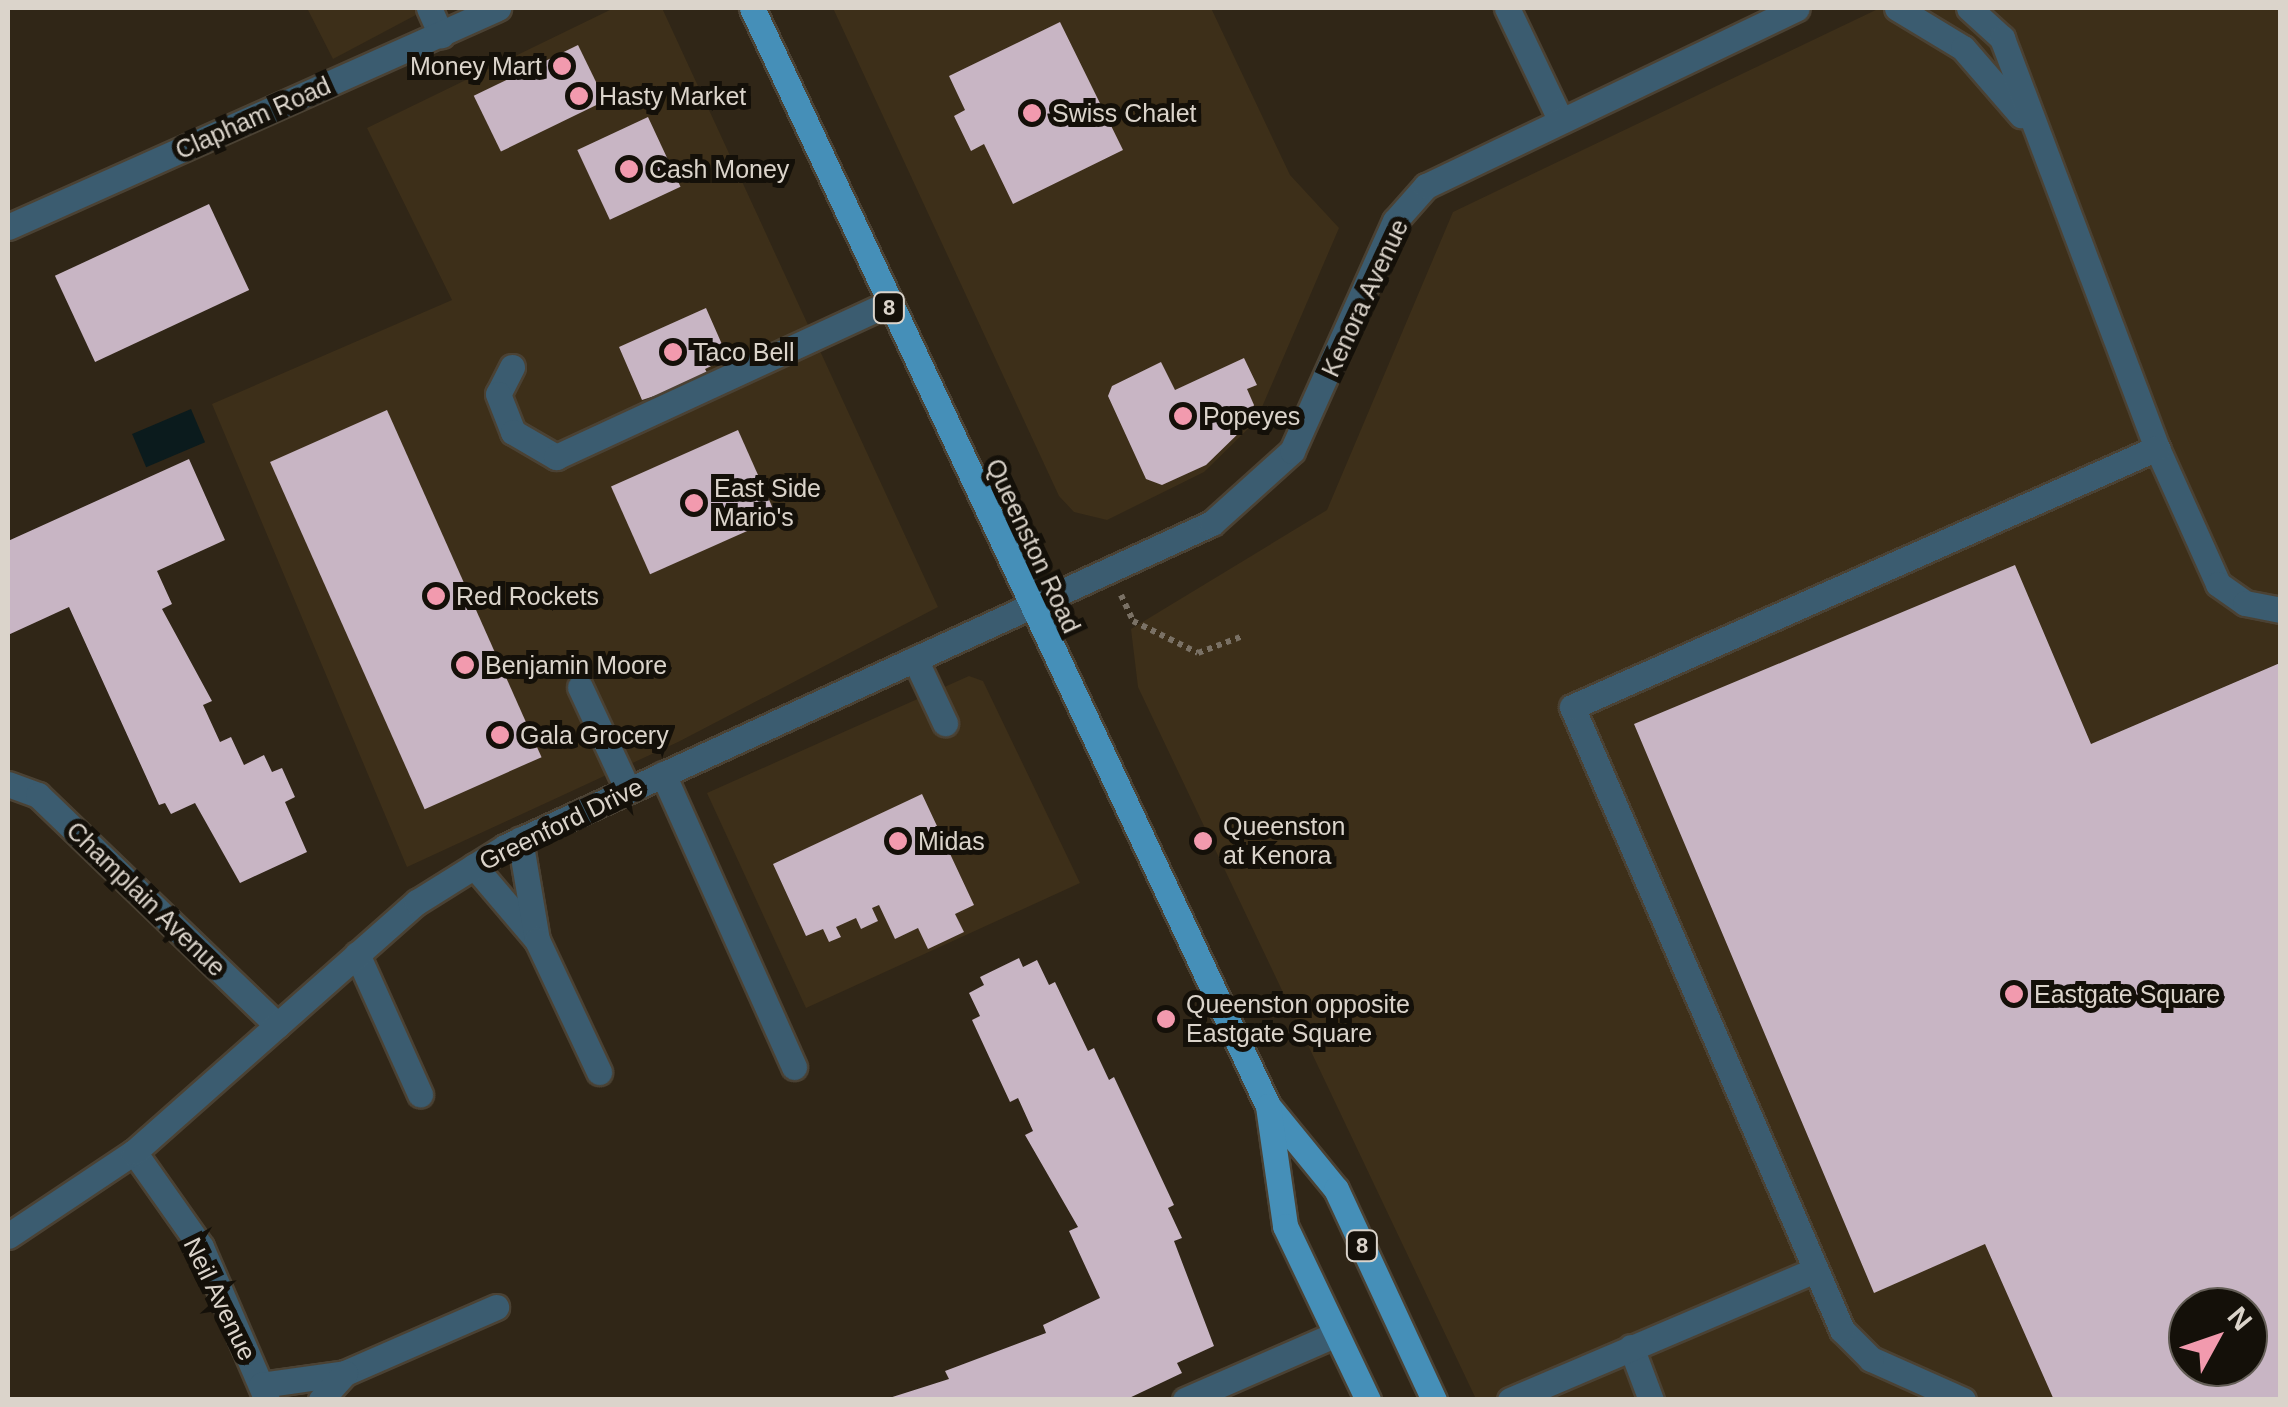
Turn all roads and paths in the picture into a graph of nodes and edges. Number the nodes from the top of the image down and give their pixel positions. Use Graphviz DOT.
graph roads {
  1 [pos="428,8"];
  2 [pos="498,8"];
  3 [pos="752,8"];
  4 [pos="1508,8"];
  5 [pos="1797,8"];
  6 [pos="1897,8"];
  7 [pos="1970,8"];
  8 [pos="441,36"];
  9 [pos="1560,117"];
  10 [pos="2032,131"];
  11 [pos="8,227"];
  12 [pos="887,304"];
  13 [pos="512,366"];
  14 [pos="2157,448"];
  15 [pos="1109,572"];
  16 [pos="1028,606"];
  17 [pos="2280,610"];
  18 [pos="1243,636"];
  19 [pos="915,659"];
  20 [pos="580,687"];
  21 [pos="944,722"];
  22 [pos="663,774"];
  23 [pos="8,784"];
  24 [pos="628,790"];
  25 [pos="520,840"];
  26 [pos="474,866"];
  27 [pos="537,940"];
  28 [pos="357,954"];
  29 [pos="276,1025"];
  30 [pos="794,1068"];
  31 [pos="599,1072"];
  32 [pos="420,1094"];
  33 [pos="1268,1106"];
  34 [pos="134,1152"];
  35 [pos="8,1236"];
  36 [pos="1813,1270"];
  37 [pos="496,1307"];
  38 [pos="1336,1334"];
  39 [pos="1631,1346"];
  40 [pos="345,1373"];
  41 [pos="264,1392"];
  42 [pos="321,1400"];
  43 [pos="1185,1400"];
  44 [pos="1368,1400"];
  45 [pos="1434,1400"];
  46 [pos="1510,1400"];
  47 [pos="1651,1400"];
  48 [pos="1963,1400"];
  1 -- 8 [label="street"];
  2 -- 8 [label="street, Clapham Road"];
  3 -- 12 [label="main road, Queenston Road / 8"];
  4 -- 9 [label="street"];
  5 -- 9 [label="street, Kenora Avenue"];
  6 -- 10 [label="street"];
  7 -- 10 [label="street"];
  8 -- 11 [label="street, Clapham Road"];
  9 -- 15 [label="street, Kenora Avenue"];
  10 -- 14 [label="street"];
  12 -- 13 [label="street"];
  12 -- 16 [label="main road, Queenston Road / 8"];
  14 -- 17 [label="street"];
  14 -- 36 [label="street"];
  15 -- 16 [label="street, Kenora Avenue"];
  15 -- 18 [label="path"];
  16 -- 19 [label="street, Greenford Drive"];
  16 -- 33 [label="main road, Queenston Road / 8"];
  19 -- 21 [label="street"];
  19 -- 22 [label="street, Greenford Drive"];
  20 -- 24 [label="street"];
  22 -- 24 [label="street, Greenford Drive"];
  22 -- 30 [label="street"];
  23 -- 29 [label="street, Champlain Avenue"];
  24 -- 25 [label="street, Greenford Drive"];
  25 -- 26 [label="street, Greenford Drive"];
  25 -- 27 [label="street"];
  26 -- 27 [label="street"];
  26 -- 28 [label="street, Greenford Drive"];
  27 -- 31 [label="street"];
  28 -- 29 [label="street, Greenford Drive"];
  28 -- 32 [label="street"];
  29 -- 34 [label="street, Greenford Drive"];
  33 -- 38 [label="main road, Queenston Road / 8"];
  33 -- 45 [label="main road, Queenston Road / 8"];
  34 -- 35 [label="street, Greenford Drive"];
  34 -- 41 [label="street, Neil Avenue"];
  36 -- 39 [label="street"];
  36 -- 48 [label="street"];
  37 -- 40 [label="street"];
  38 -- 43 [label="street"];
  38 -- 44 [label="main road, Queenston Road / 8"];
  39 -- 46 [label="street"];
  39 -- 47 [label="street"];
  40 -- 41 [label="street"];
  40 -- 42 [label="street"];
}
